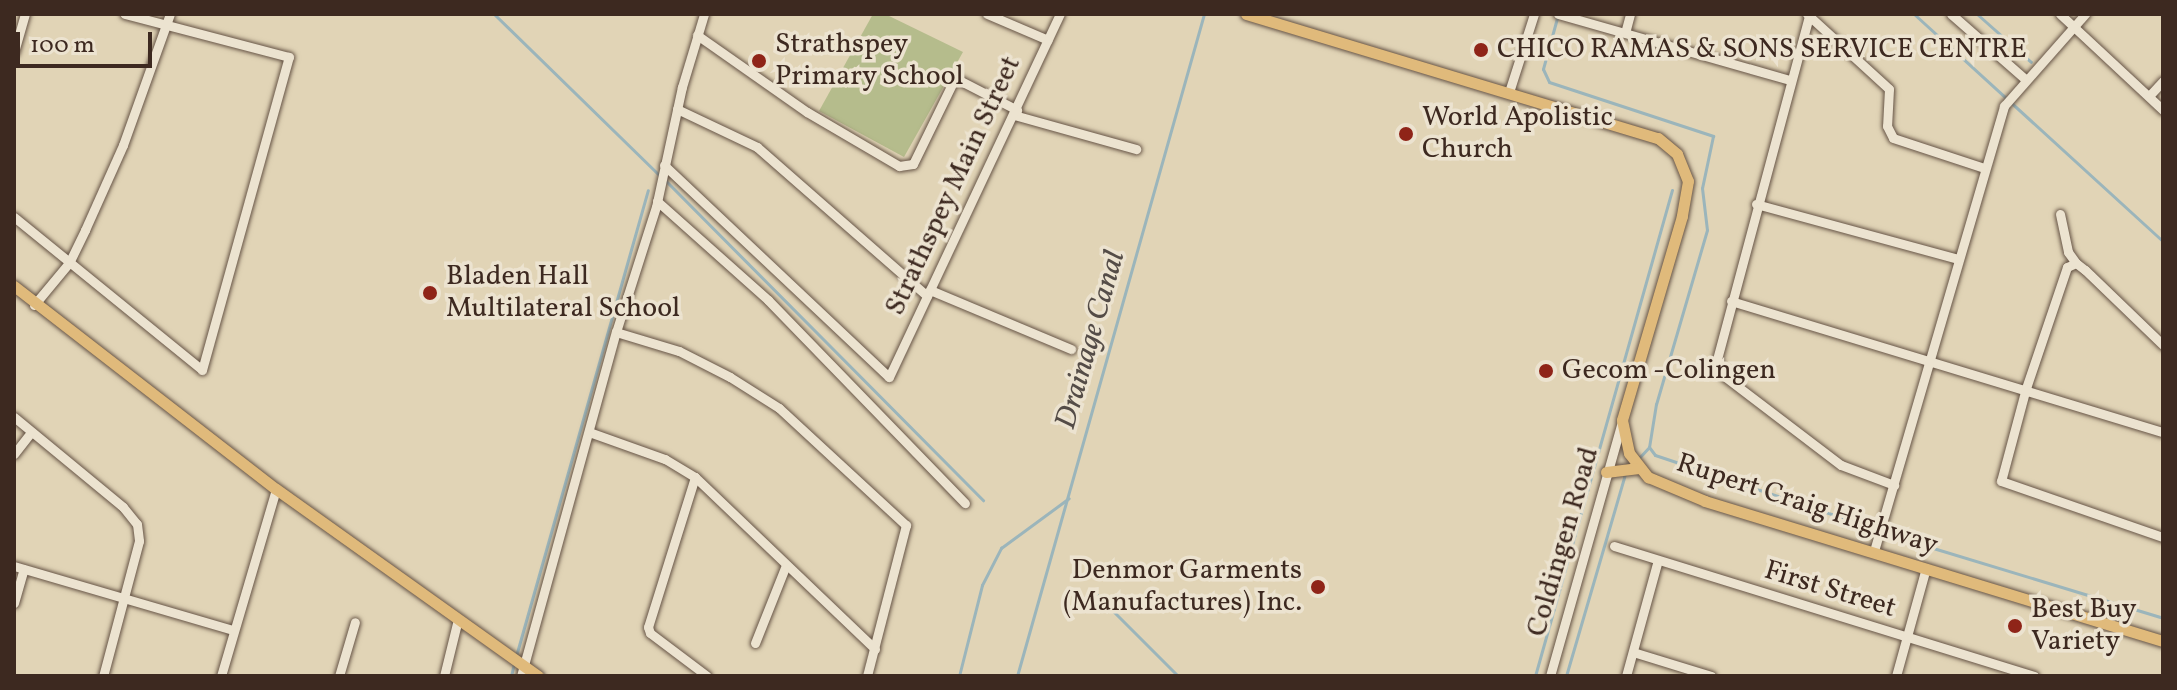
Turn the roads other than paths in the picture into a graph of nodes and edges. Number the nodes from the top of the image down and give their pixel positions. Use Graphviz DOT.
graph roads {
  1 [pos="25,14"];
  2 [pos="125,14"];
  3 [pos="170,14"];
  4 [pos="704,14"];
  5 [pos="987,14"];
  6 [pos="1060,14"];
  7 [pos="1246,14"];
  8 [pos="1534,14"];
  9 [pos="1558,14"];
  10 [pos="1630,14"];
  11 [pos="1951,14"];
  12 [pos="2060,14"];
  13 [pos="2085,14"];
  14 [pos="1808,15"];
  15 [pos="166,26"];
  16 [pos="2073,27"];
  17 [pos="1625,33"];
  18 [pos="697,35"];
  19 [pos="1048,40"];
  20 [pos="14,52"];
  21 [pos="2025,79"];
  22 [pos="1789,80"];
  23 [pos="2163,81"];
  24 [pos="1509,92"];
  25 [pos="2149,96"];
  26 [pos="677,109"];
  27 [pos="2163,110"];
  28 [pos="1015,112"];
  29 [pos="1136,149"];
  30 [pos="664,165"];
  31 [pos="1984,168"];
  32 [pos="657,201"];
  33 [pos="1756,204"];
  34 [pos="2060,214"];
  35 [pos="14,217"];
  36 [pos="1958,259"];
  37 [pos="69,263"];
  38 [pos="2076,263"];
  39 [pos="14,286"];
  40 [pos="928,293"];
  41 [pos="1731,301"];
  42 [pos="34,305"];
  43 [pos="616,332"];
  44 [pos="2163,345"];
  45 [pos="1071,349"];
  46 [pos="1929,358"];
  47 [pos="2026,388"];
  48 [pos="14,417"];
  49 [pos="1622,420"];
  50 [pos="31,432"];
  51 [pos="589,432"];
  52 [pos="2163,432"];
  53 [pos="14,454"];
  54 [pos="1639,468"];
  55 [pos="1606,472"];
  56 [pos="695,477"];
  57 [pos="1894,485"];
  58 [pos="276,489"];
  59 [pos="965,503"];
  60 [pos="2163,537"];
  61 [pos="1614,546"];
  62 [pos="1874,551"];
  63 [pos="1658,560"];
  64 [pos="786,565"];
  65 [pos="19,568"];
  66 [pos="1926,568"];
  67 [pos="125,597"];
  68 [pos="14,603"];
  69 [pos="458,619"];
  70 [pos="355,622"];
  71 [pos="233,630"];
  72 [pos="1907,637"];
  73 [pos="2163,641"];
  74 [pos="755,643"];
  75 [pos="875,649"];
  76 [pos="1633,652"];
  77 [pos="523,671"];
  78 [pos="103,676"];
  79 [pos="221,676"];
  80 [pos="339,676"];
  81 [pos="444,676"];
  82 [pos="538,676"];
  83 [pos="707,676"];
  84 [pos="867,676"];
  85 [pos="1550,676"];
  86 [pos="1626,676"];
  87 [pos="1711,676"];
  88 [pos="1896,676"];
  89 [pos="2034,676"];
  1 -- 20 [label="street"];
  2 -- 15 [label="street"];
  3 -- 15 [label="street"];
  4 -- 18 [label="street"];
  5 -- 19 [label="street"];
  6 -- 19 [label="street, Strathspey Main Street"];
  7 -- 24 [label="main road"];
  8 -- 24 [label="street"];
  9 -- 17 [label="street"];
  10 -- 17 [label="street"];
  11 -- 21 [label="street"];
  12 -- 16 [label="street"];
  13 -- 16 [label="street"];
  14 -- 22 [label="street"];
  14 -- 31 [label="street"];
  15 -- 37 [label="street"];
  15 -- 37 [label="street"];
  16 -- 21 [label="street"];
  16 -- 25 [label="street"];
  17 -- 22 [label="street"];
  18 -- 26 [label="street"];
  18 -- 28 [label="street"];
  19 -- 28 [label="street, Strathspey Main Street"];
  21 -- 31 [label="street"];
  22 -- 33 [label="street"];
  23 -- 25 [label="street"];
  24 -- 49 [label="main road"];
  25 -- 27 [label="street"];
  26 -- 30 [label="street"];
  26 -- 40 [label="street"];
  28 -- 29 [label="street"];
  28 -- 40 [label="street, Strathspey Main Street"];
  30 -- 32 [label="street"];
  30 -- 40 [label="street, Strathspey Main Street"];
  31 -- 36 [label="street"];
  32 -- 43 [label="street"];
  32 -- 59 [label="street"];
  33 -- 36 [label="street"];
  33 -- 41 [label="street"];
  34 -- 38 [label="street"];
  35 -- 37 [label="street"];
  36 -- 46 [label="street"];
  37 -- 42 [label="street"];
  38 -- 44 [label="street"];
  38 -- 47 [label="street"];
  39 -- 42 [label="main road"];
  40 -- 45 [label="street"];
  41 -- 46 [label="street"];
  41 -- 57 [label="street"];
  42 -- 58 [label="main road"];
  43 -- 51 [label="street"];
  43 -- 75 [label="street"];
  46 -- 47 [label="street"];
  46 -- 57 [label="street"];
  47 -- 52 [label="street"];
  47 -- 60 [label="street"];
  48 -- 50 [label="street"];
  49 -- 54 [label="main road, Rupert Craig Highway"];
  49 -- 55 [label="street, Coldingen Road"];
  50 -- 53 [label="street"];
  50 -- 67 [label="street"];
  51 -- 56 [label="street"];
  51 -- 77 [label="street"];
  54 -- 55 [label="main road"];
  54 -- 62 [label="main road, Rupert Craig Highway"];
  55 -- 85 [label="street, Coldingen Road"];
  56 -- 64 [label="street"];
  56 -- 83 [label="street"];
  57 -- 62 [label="street"];
  58 -- 69 [label="main road"];
  58 -- 71 [label="street"];
  61 -- 63 [label="street, First Street"];
  62 -- 66 [label="main road, Rupert Craig Highway"];
  63 -- 72 [label="street, First Street"];
  63 -- 76 [label="street"];
  64 -- 74 [label="street"];
  64 -- 75 [label="street"];
  65 -- 67 [label="street"];
  65 -- 68 [label="street"];
  66 -- 72 [label="street"];
  66 -- 73 [label="main road, Rupert Craig Highway"];
  67 -- 71 [label="street"];
  67 -- 78 [label="street"];
  69 -- 77 [label="main road"];
  69 -- 81 [label="street"];
  70 -- 80 [label="street"];
  71 -- 79 [label="street"];
  72 -- 88 [label="street"];
  72 -- 89 [label="street, First Street"];
  75 -- 84 [label="street"];
  76 -- 86 [label="street"];
  76 -- 87 [label="street"];
  77 -- 82 [label="main road"];
}
